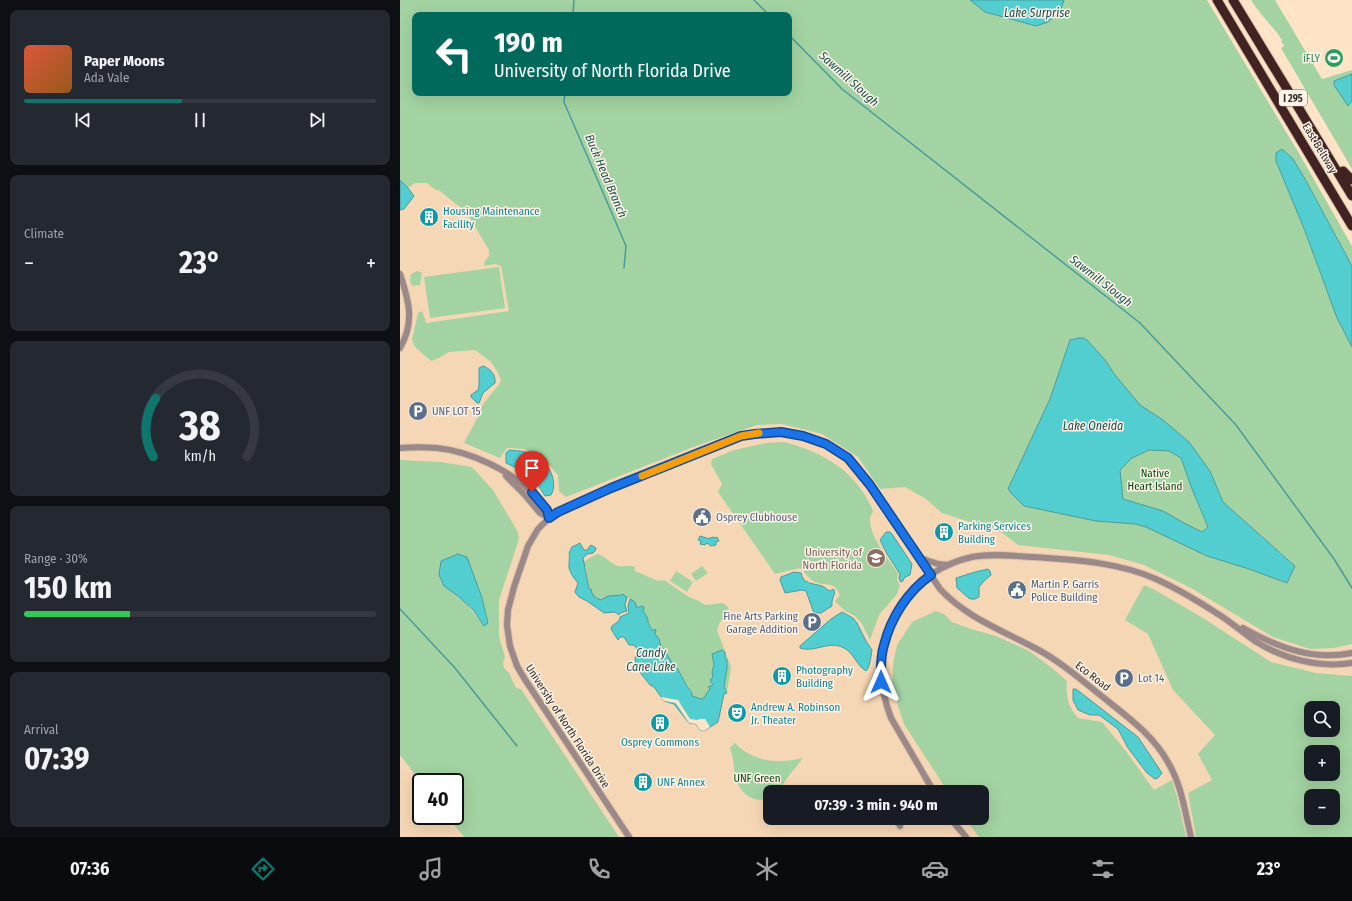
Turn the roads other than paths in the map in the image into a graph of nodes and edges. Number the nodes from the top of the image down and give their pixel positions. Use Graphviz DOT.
graph roads {
  1 [pos="1217,0"];
  2 [pos="1233,0"];
  3 [pos="1240,0"];
  4 [pos="1344,171"];
  5 [pos="1352,180"];
  6 [pos="1352,185"];
  7 [pos="1352,196"];
  8 [pos="1352,226"];
  9 [pos="400,274"];
  10 [pos="400,348"];
  11 [pos="400,448"];
  12 [pos="549,518"];
  13 [pos="920,558"];
  14 [pos="948,565"];
  15 [pos="931,575"];
  16 [pos="1219,615"];
  17 [pos="1352,653"];
  18 [pos="1352,662"];
  19 [pos="930,785"];
  20 [pos="956,825"];
  21 [pos="629,837"];
  22 [pos="966,837"];
  23 [pos="1191,837"];
  1 -- 8 [label="highway, East Beltway / I 295"];
  2 -- 7 [label="highway, I 295"];
  3 -- 4 [label="highway, East Beltway / I 295"];
  4 -- 5 [label="highway"];
  4 -- 6 [label="highway, East Beltway / I 295"];
  9 -- 10 [label="street"];
  11 -- 12 [label="street"];
  12 -- 13 [label="street, University of North Florida Drive"];
  12 -- 21 [label="street, University of North Florida Drive"];
  13 -- 14 [label="street"];
  13 -- 15 [label="street, University of North Florida Drive"];
  14 -- 15 [label="street"];
  14 -- 16 [label="street"];
  15 -- 19 [label="street"];
  15 -- 23 [label="street, Eco Road"];
  16 -- 17 [label="street"];
  16 -- 18 [label="street"];
  20 -- 22 [label="street"];
}
